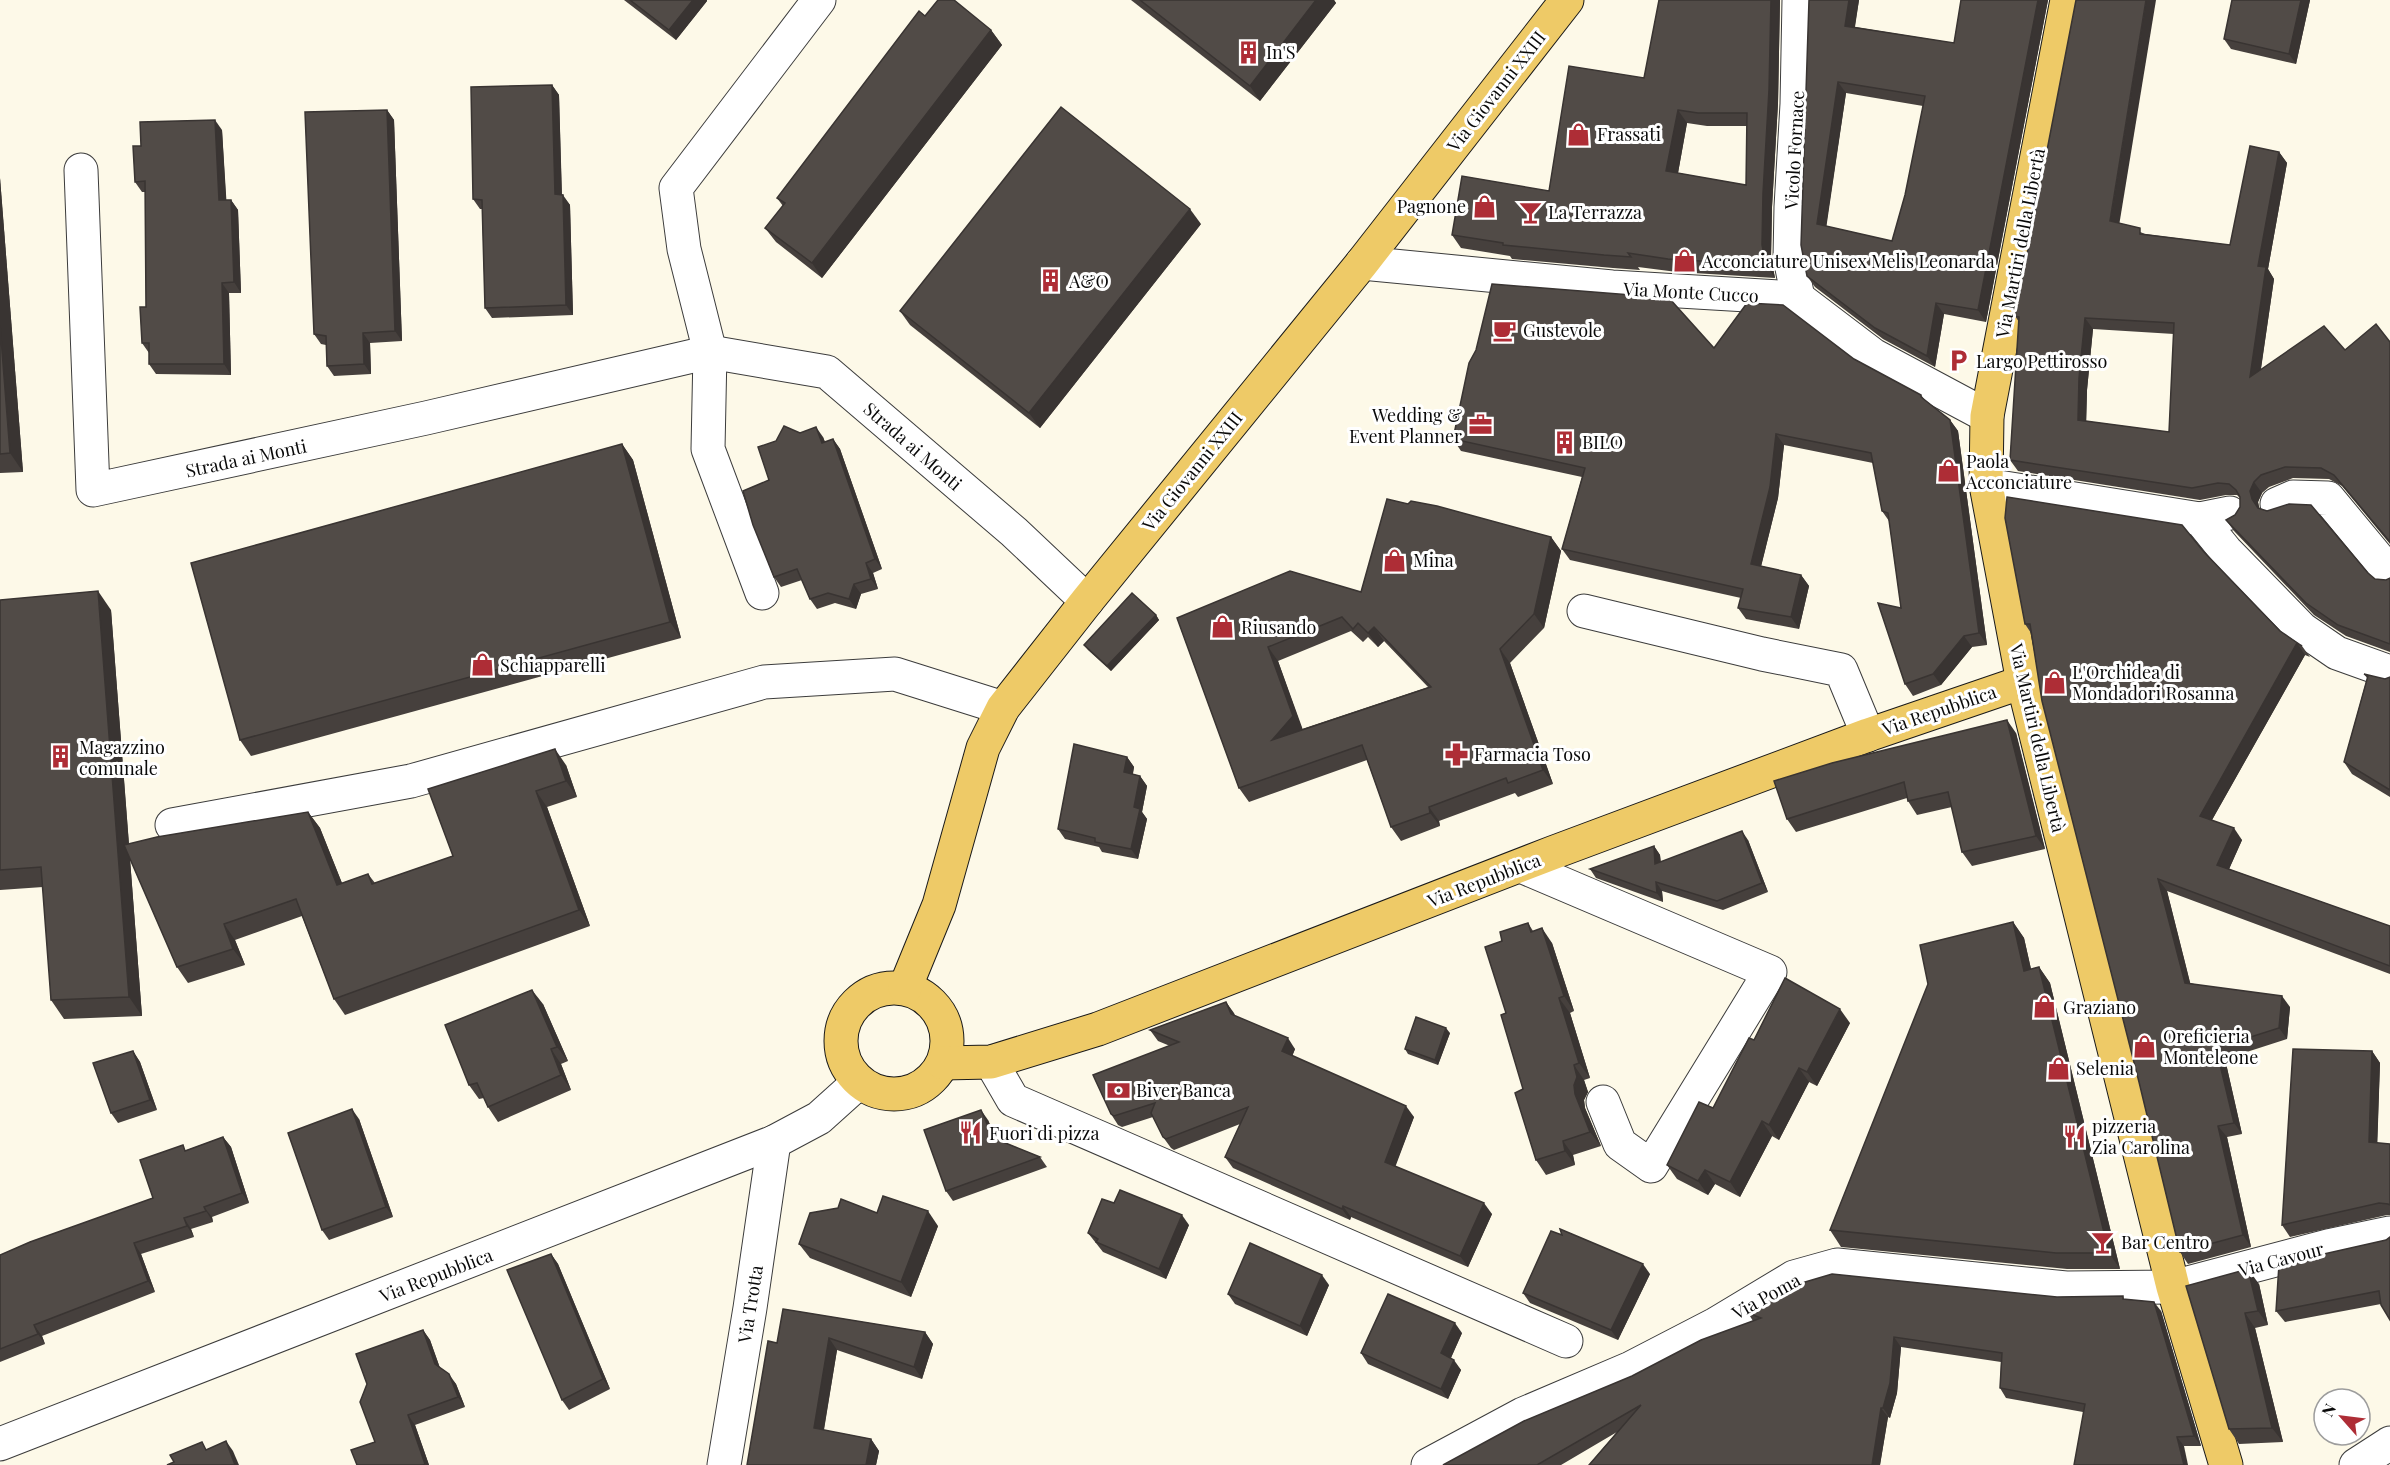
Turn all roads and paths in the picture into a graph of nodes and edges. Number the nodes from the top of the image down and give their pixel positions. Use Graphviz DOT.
graph roads {
  1 [pos="819,0"];
  2 [pos="1567,0"];
  3 [pos="1799,0"];
  4 [pos="2067,0"];
  5 [pos="81,170"];
  6 [pos="1362,263"];
  7 [pos="1798,298"];
  8 [pos="710,352"];
  9 [pos="1987,416"];
  10 [pos="1986,485"];
  11 [pos="2277,504"];
  12 [pos="2390,573"];
  13 [pos="762,593"];
  14 [pos="1087,601"];
  15 [pos="1584,611"];
  16 [pos="2390,672"];
  17 [pos="2022,682"];
  18 [pos="1003,708"];
  19 [pos="1868,735"];
  20 [pos="172,825"];
  21 [pos="1521,866"];
  22 [pos="904,988"];
  23 [pos="991,1062"];
  24 [pos="943,1063"];
  25 [pos="859,1082"];
  26 [pos="1603,1102"];
  27 [pos="774,1142"];
  28 [pos="2390,1233"];
  29 [pos="2173,1287"];
  30 [pos="1566,1341"];
  31 [pos="2390,1443"];
  32 [pos="0,1444"];
  33 [pos="724,1465"];
  34 [pos="1428,1465"];
  35 [pos="2226,1465"];
  36 [pos="2356,1465"];
  1 -- 8 [label="street"];
  2 -- 6 [label="main road, Via Giovanni XXIII"];
  3 -- 7 [label="street, Vicolo Fornace"];
  4 -- 9 [label="main road, Via Martiri della Libertà"];
  5 -- 8 [label="street, Strada ai Monti"];
  6 -- 7 [label="street, Via Monte Cucco"];
  6 -- 14 [label="main road, Via Giovanni XXIII"];
  7 -- 9 [label="street"];
  8 -- 13 [label="street"];
  8 -- 14 [label="street, Strada ai Monti"];
  9 -- 10 [label="main road, Via Martiri della Libertà"];
  10 -- 16 [label="street"];
  10 -- 17 [label="main road, Via Martiri della Libertà"];
  11 -- 12 [label="street"];
  14 -- 18 [label="main road, Via Giovanni XXIII"];
  15 -- 19 [label="street"];
  17 -- 19 [label="main road, Via Repubblica"];
  17 -- 29 [label="main road, Via Martiri della Libertà"];
  18 -- 20 [label="street"];
  18 -- 22 [label="main road, Via Giovanni XXIII"];
  19 -- 21 [label="main road, Via Repubblica"];
  21 -- 23 [label="main road, Via Repubblica"];
  21 -- 26 [label="street"];
  22 -- 24 [label="main road"];
  22 -- 25 [label="main road"];
  23 -- 24 [label="main road, Via Repubblica"];
  23 -- 30 [label="street"];
  24 -- 25 [label="main road"];
  25 -- 27 [label="street, Via Repubblica"];
  27 -- 32 [label="street, Via Repubblica"];
  27 -- 33 [label="street, Via Trotta"];
  28 -- 29 [label="street, Via Cavour"];
  29 -- 34 [label="street, Via Poma"];
  29 -- 35 [label="main road, Via Martiri della Libertà"];
  31 -- 36 [label="street"];
}
